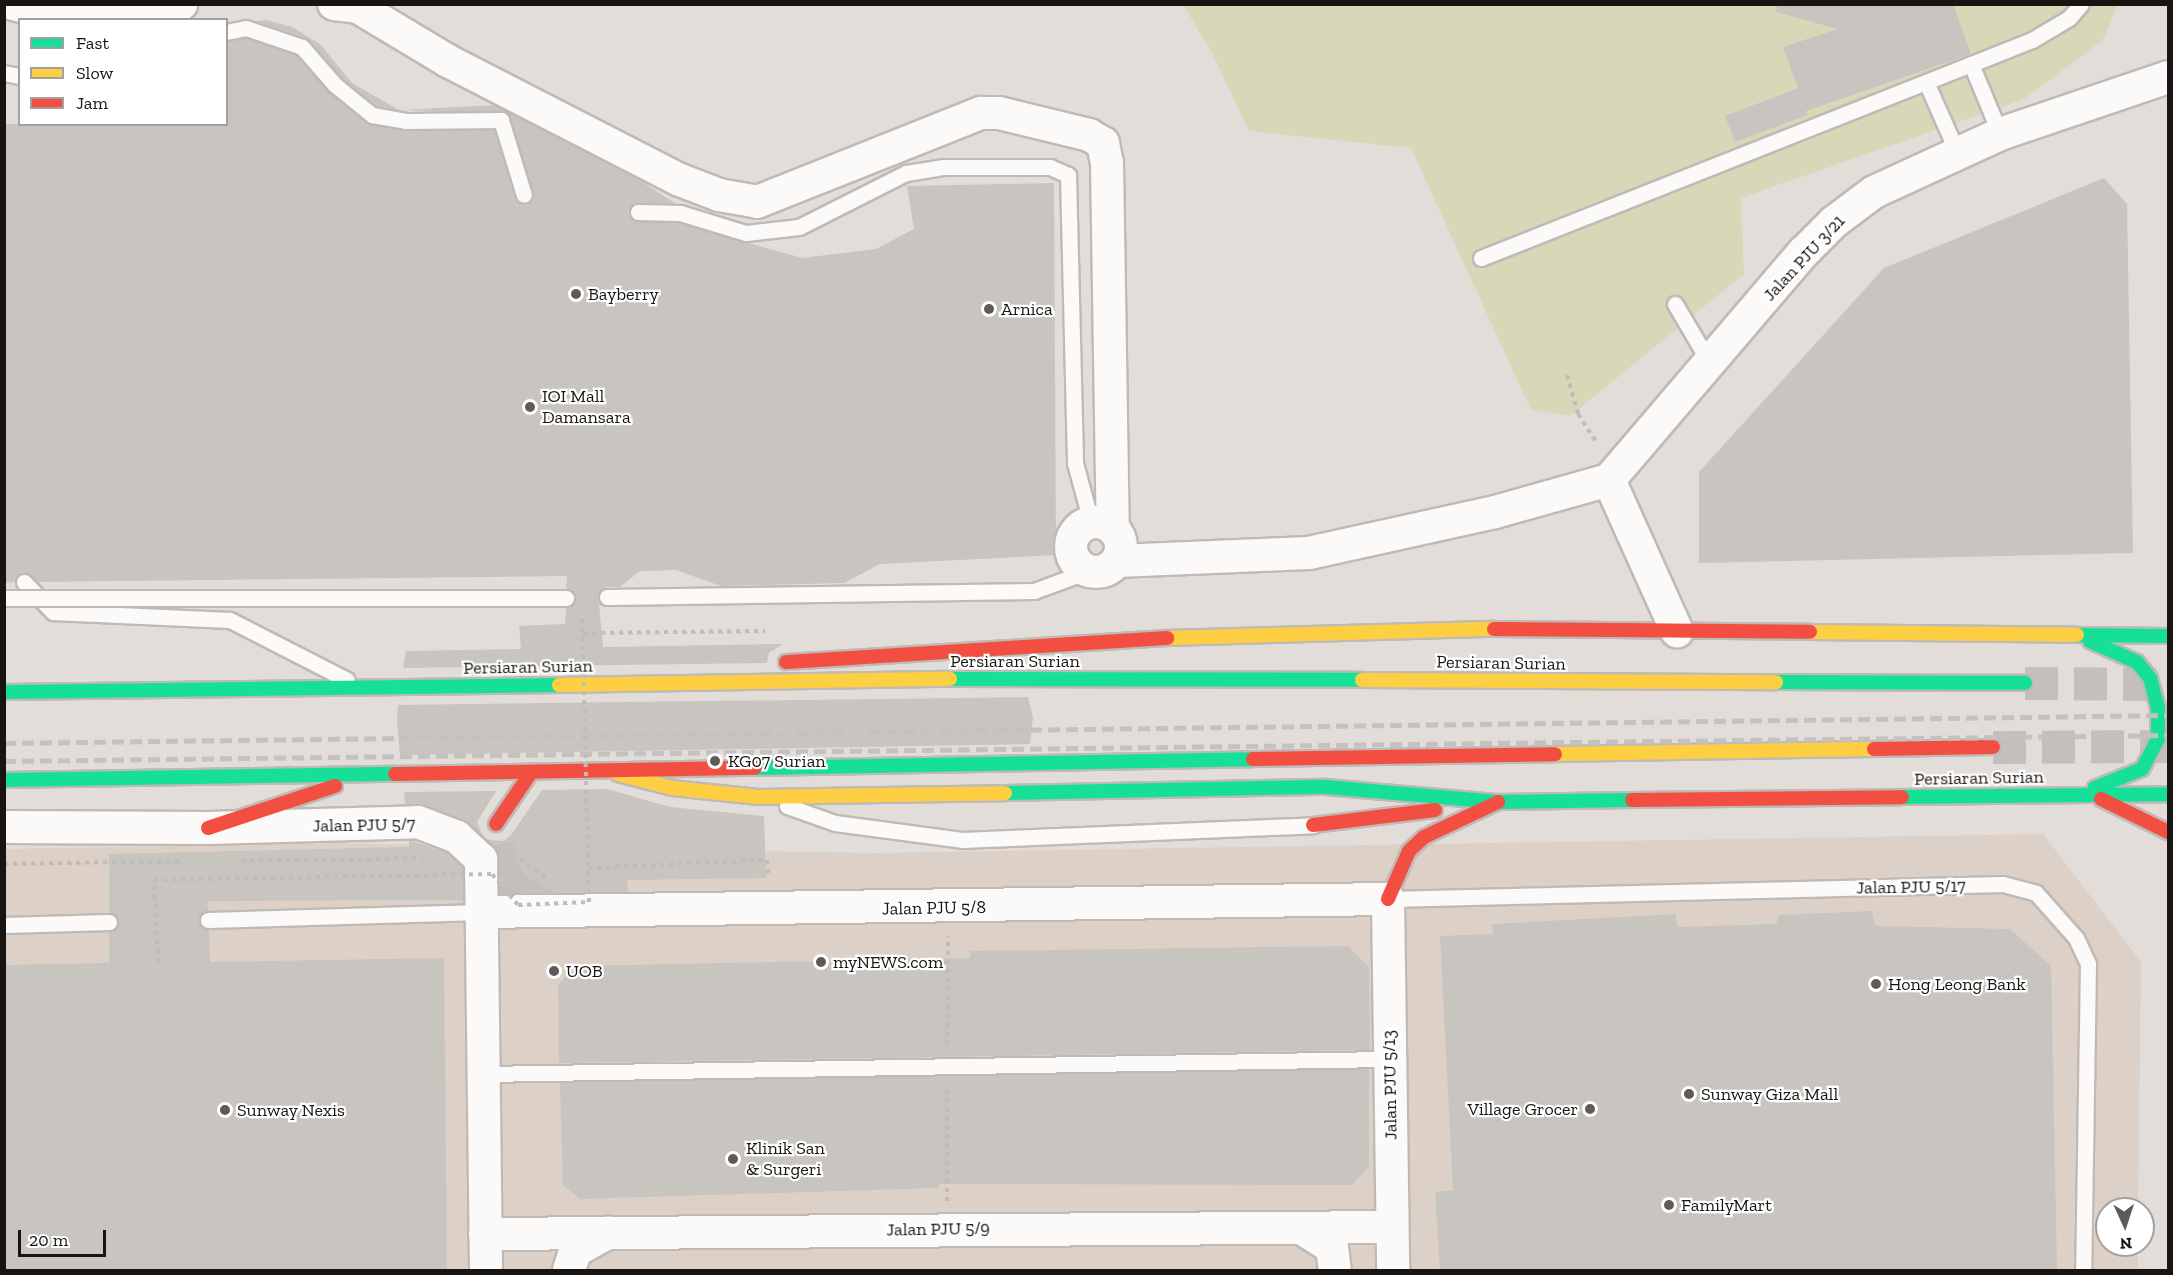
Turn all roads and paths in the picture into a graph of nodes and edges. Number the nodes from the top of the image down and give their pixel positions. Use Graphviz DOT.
graph roads {
  1 [pos="13,4"];
  2 [pos="181,4"];
  3 [pos="334,4"];
  4 [pos="2081,4"];
  5 [pos="228,32"];
  6 [pos="1971,64"];
  7 [pos="2169,77"];
  8 [pos="1926,82"];
  9 [pos="2000,134"];
  10 [pos="1957,152"];
  11 [pos="524,195"];
  12 [pos="638,212"];
  13 [pos="1481,258"];
  14 [pos="1675,304"];
  15 [pos="1711,365"];
  16 [pos="1567,375"];
  17 [pos="1596,442"];
  18 [pos="1609,480"];
  19 [pos="1102,526"];
  20 [pos="1117,561"];
  21 [pos="1088,571"];
  22 [pos="24,582"];
  23 [pos="607,597"];
  24 [pos="4,598"];
  25 [pos="566,598"];
  26 [pos="582,616"];
  27 [pos="2169,618"];
  28 [pos="765,631"];
  29 [pos="1677,631"];
  30 [pos="583,633"];
  31 [pos="2075,634"];
  32 [pos="2150,636"];
  33 [pos="2169,636"];
  34 [pos="666,683"];
  35 [pos="2025,683"];
  36 [pos="362,688"];
  37 [pos="4,692"];
  38 [pos="1993,747"];
  39 [pos="604,771"];
  40 [pos="530,774"];
  41 [pos="365,776"];
  42 [pos="4,780"];
  43 [pos="277,793"];
  44 [pos="2169,794"];
  45 [pos="2051,795"];
  46 [pos="2091,795"];
  47 [pos="759,797"];
  48 [pos="1499,802"];
  49 [pos="1313,825"];
  50 [pos="4,827"];
  51 [pos="208,828"];
  52 [pos="2169,832"];
  53 [pos="497,834"];
  54 [pos="767,860"];
  55 [pos="588,868"];
  56 [pos="1388,899"];
  57 [pos="481,912"];
  58 [pos="208,920"];
  59 [pos="109,922"];
  60 [pos="4,925"];
  61 [pos="158,962"];
  62 [pos="1390,1059"];
  63 [pos="483,1074"];
  64 [pos="1392,1227"];
  65 [pos="1301,1228"];
  66 [pos="485,1233"];
  67 [pos="608,1233"];
  68 [pos="486,1270"];
  69 [pos="570,1270"];
  70 [pos="1335,1270"];
  71 [pos="1393,1270"];
  72 [pos="2083,1270"];
  1 -- 2 [label="street"];
  3 -- 19 [label="street"];
  4 -- 6 [label="lane"];
  5 -- 11 [label="lane"];
  6 -- 8 [label="lane"];
  6 -- 9 [label="lane"];
  7 -- 9 [label="street, Jalan PJU 3/21"];
  8 -- 10 [label="lane"];
  8 -- 13 [label="lane"];
  9 -- 10 [label="street, Jalan PJU 3/21"];
  10 -- 15 [label="street, Jalan PJU 3/21"];
  12 -- 19 [label="lane"];
  14 -- 15 [label="lane"];
  15 -- 18 [label="street, Jalan PJU 3/21"];
  16 -- 17 [label="path"];
  18 -- 20 [label="street"];
  18 -- 29 [label="street"];
  19 -- 20 [label="street"];
  19 -- 21 [label="street"];
  20 -- 21 [label="street"];
  21 -- 23 [label="lane"];
  22 -- 36 [label="lane"];
  24 -- 25 [label="lane, bridge"];
  26 -- 30 [label="path, bridge"];
  27 -- 32 [label="main road"];
  28 -- 30 [label="path"];
  29 -- 31 [label="main road, Persiaran Surian"];
  29 -- 34 [label="main road, Persiaran Surian"];
  30 -- 55 [label="path, bridge"];
  31 -- 32 [label="main road, Persiaran Surian"];
  31 -- 45 [label="main road"];
  32 -- 33 [label="main road, Persiaran Surian"];
  34 -- 35 [label="main road, Persiaran Surian"];
  34 -- 36 [label="main road, Persiaran Surian"];
  36 -- 37 [label="main road, Persiaran Surian"];
  38 -- 39 [label="main road, Persiaran Surian"];
  39 -- 40 [label="main road, Persiaran Surian"];
  39 -- 47 [label="main road, Persiaran Surian"];
  40 -- 41 [label="main road, Persiaran Surian"];
  40 -- 53 [label="main road"];
  41 -- 42 [label="main road, Persiaran Surian"];
  41 -- 43 [label="lane"];
  41 -- 51 [label="main road"];
  44 -- 46 [label="main road, Persiaran Surian"];
  45 -- 46 [label="main road, Persiaran Surian"];
  45 -- 48 [label="main road, Persiaran Surian"];
  46 -- 52 [label="main road"];
  47 -- 48 [label="main road, Persiaran Surian"];
  47 -- 49 [label="lane"];
  48 -- 49 [label="main road"];
  48 -- 56 [label="main road"];
  50 -- 51 [label="street, Jalan PJU 5/7"];
  51 -- 57 [label="street, Jalan PJU 5/7"];
  54 -- 55 [label="path"];
  55 -- 61 [label="path, bridge"];
  56 -- 57 [label="street, Jalan PJU 5/8"];
  56 -- 62 [label="street, Jalan PJU 5/13"];
  56 -- 72 [label="lane, Jalan PJU 5/17"];
  57 -- 58 [label="lane"];
  57 -- 63 [label="street, Jalan PJU 5/7"];
  59 -- 60 [label="lane"];
  62 -- 63 [label="lane"];
  62 -- 64 [label="street, Jalan PJU 5/13"];
  63 -- 66 [label="street, Jalan PJU 5/7"];
  64 -- 65 [label="street, Jalan PJU 5/9"];
  64 -- 71 [label="street, Jalan PJU 5/13"];
  65 -- 67 [label="street, Jalan PJU 5/9"];
  65 -- 70 [label="street"];
  66 -- 67 [label="street, Jalan PJU 5/9"];
  66 -- 68 [label="street, Jalan PJU 5/7"];
  67 -- 69 [label="street"];
}
